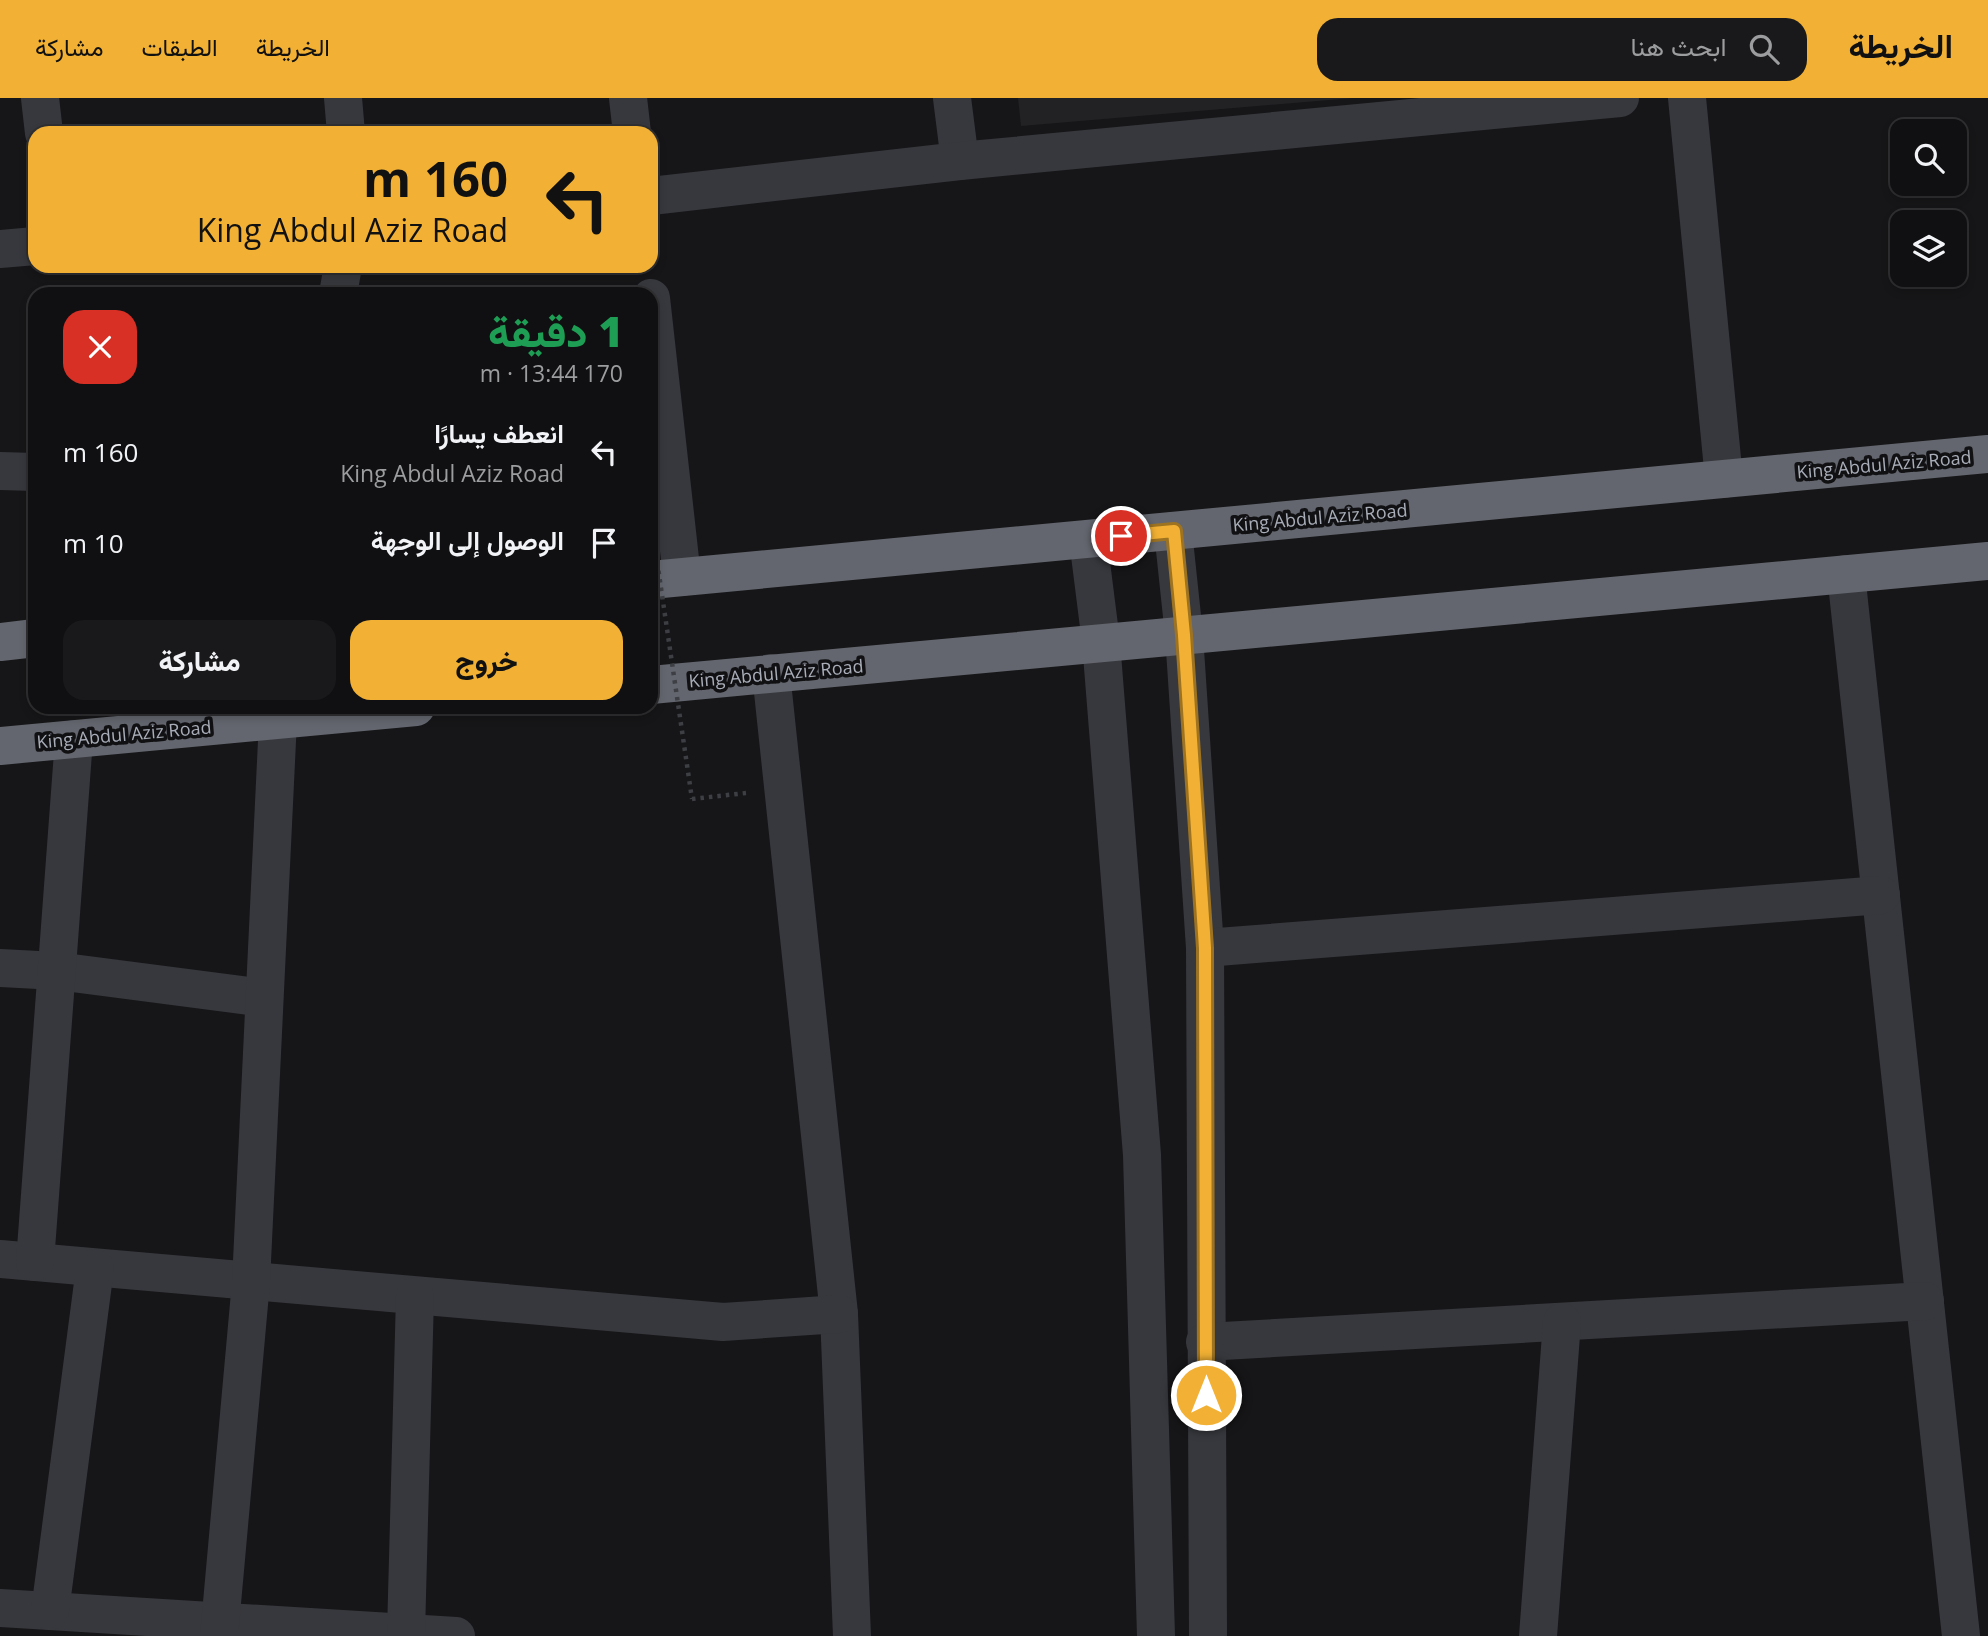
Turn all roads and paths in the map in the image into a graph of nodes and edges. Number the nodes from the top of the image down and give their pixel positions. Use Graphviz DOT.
graph roads {
  1 [pos="40,98"];
  2 [pos="343,98"];
  3 [pos="628,98"];
  4 [pos="952,98"];
  5 [pos="1620,98"];
  6 [pos="1687,98"];
  7 [pos="1408,109"];
  8 [pos="43,126"];
  9 [pos="345,126"];
  10 [pos="631,126"];
  11 [pos="960,161"];
  12 [pos="658,195"];
  13 [pos="28,247"];
  14 [pos="0,249"];
  15 [pos="1988,454"];
  16 [pos="658,456"];
  17 [pos="0,471"];
  18 [pos="28,472"];
  19 [pos="1724,479"];
  20 [pos="1174,531"];
  21 [pos="1088,539"];
  22 [pos="1988,561"];
  23 [pos="663,570"];
  24 [pos="1846,574"];
  25 [pos="1184,635"];
  26 [pos="28,639"];
  27 [pos="0,642"];
  28 [pos="1101,642"];
  29 [pos="771,673"];
  30 [pos="658,684"];
  31 [pos="342,714"];
  32 [pos="278,720"];
  33 [pos="74,739"];
  34 [pos="0,746"];
  35 [pos="783,788"];
  36 [pos="1881,895"];
  37 [pos="1205,948"];
  38 [pos="0,968"];
  39 [pos="57,971"];
  40 [pos="264,998"];
  41 [pos="17,1261"];
  42 [pos="95,1268"];
  43 [pos="251,1282"];
  44 [pos="415,1296"];
  45 [pos="1925,1301"];
  46 [pos="839,1314"];
  47 [pos="1562,1322"];
  48 [pos="1205,1342"];
  49 [pos="0,1608"];
  50 [pos="50,1611"];
  51 [pos="219,1629"];
  52 [pos="406,1633"];
  53 [pos="456,1636"];
  54 [pos="852,1636"];
  55 [pos="1156,1636"];
  56 [pos="1208,1636"];
  57 [pos="1538,1636"];
  58 [pos="1961,1636"];
  1 -- 8 [label="street"];
  2 -- 9 [label="street"];
  3 -- 10 [label="street"];
  4 -- 11 [label="street"];
  5 -- 7 [label="street"];
  6 -- 19 [label="street"];
  7 -- 11 [label="street"];
  11 -- 12 [label="street"];
  13 -- 14 [label="street"];
  15 -- 19 [label="highway, King Abdul Aziz Road"];
  16 -- 23 [label="street"];
  17 -- 18 [label="street"];
  19 -- 20 [label="highway, King Abdul Aziz Road"];
  20 -- 21 [label="highway, King Abdul Aziz Road"];
  20 -- 25 [label="street"];
  21 -- 23 [label="highway, King Abdul Aziz Road"];
  21 -- 28 [label="street"];
  22 -- 24 [label="highway, King Abdul Aziz Road"];
  23 -- 35 [label="path, bridge"];
  24 -- 25 [label="highway, King Abdul Aziz Road"];
  24 -- 36 [label="street"];
  25 -- 28 [label="highway, King Abdul Aziz Road"];
  25 -- 37 [label="street"];
  26 -- 27 [label="highway"];
  28 -- 29 [label="highway, King Abdul Aziz Road"];
  28 -- 55 [label="street"];
  29 -- 30 [label="highway, King Abdul Aziz Road"];
  29 -- 35 [label="street"];
  31 -- 32 [label="highway, King Abdul Aziz Road"];
  32 -- 33 [label="highway, King Abdul Aziz Road"];
  32 -- 40 [label="street"];
  33 -- 34 [label="highway, King Abdul Aziz Road"];
  33 -- 39 [label="street"];
  35 -- 46 [label="street"];
  36 -- 37 [label="street"];
  36 -- 45 [label="street"];
  37 -- 48 [label="street"];
  38 -- 39 [label="street"];
  39 -- 40 [label="street"];
  39 -- 41 [label="street"];
  40 -- 43 [label="street"];
  41 -- 42 [label="street"];
  42 -- 43 [label="street"];
  42 -- 50 [label="street"];
  43 -- 44 [label="street"];
  43 -- 51 [label="street"];
  44 -- 46 [label="street"];
  44 -- 52 [label="street"];
  45 -- 47 [label="street"];
  45 -- 58 [label="street"];
  46 -- 54 [label="street"];
  47 -- 48 [label="street"];
  47 -- 57 [label="street"];
  48 -- 56 [label="street"];
  49 -- 50 [label="street"];
  50 -- 51 [label="street"];
  51 -- 52 [label="street"];
  52 -- 53 [label="street"];
}
